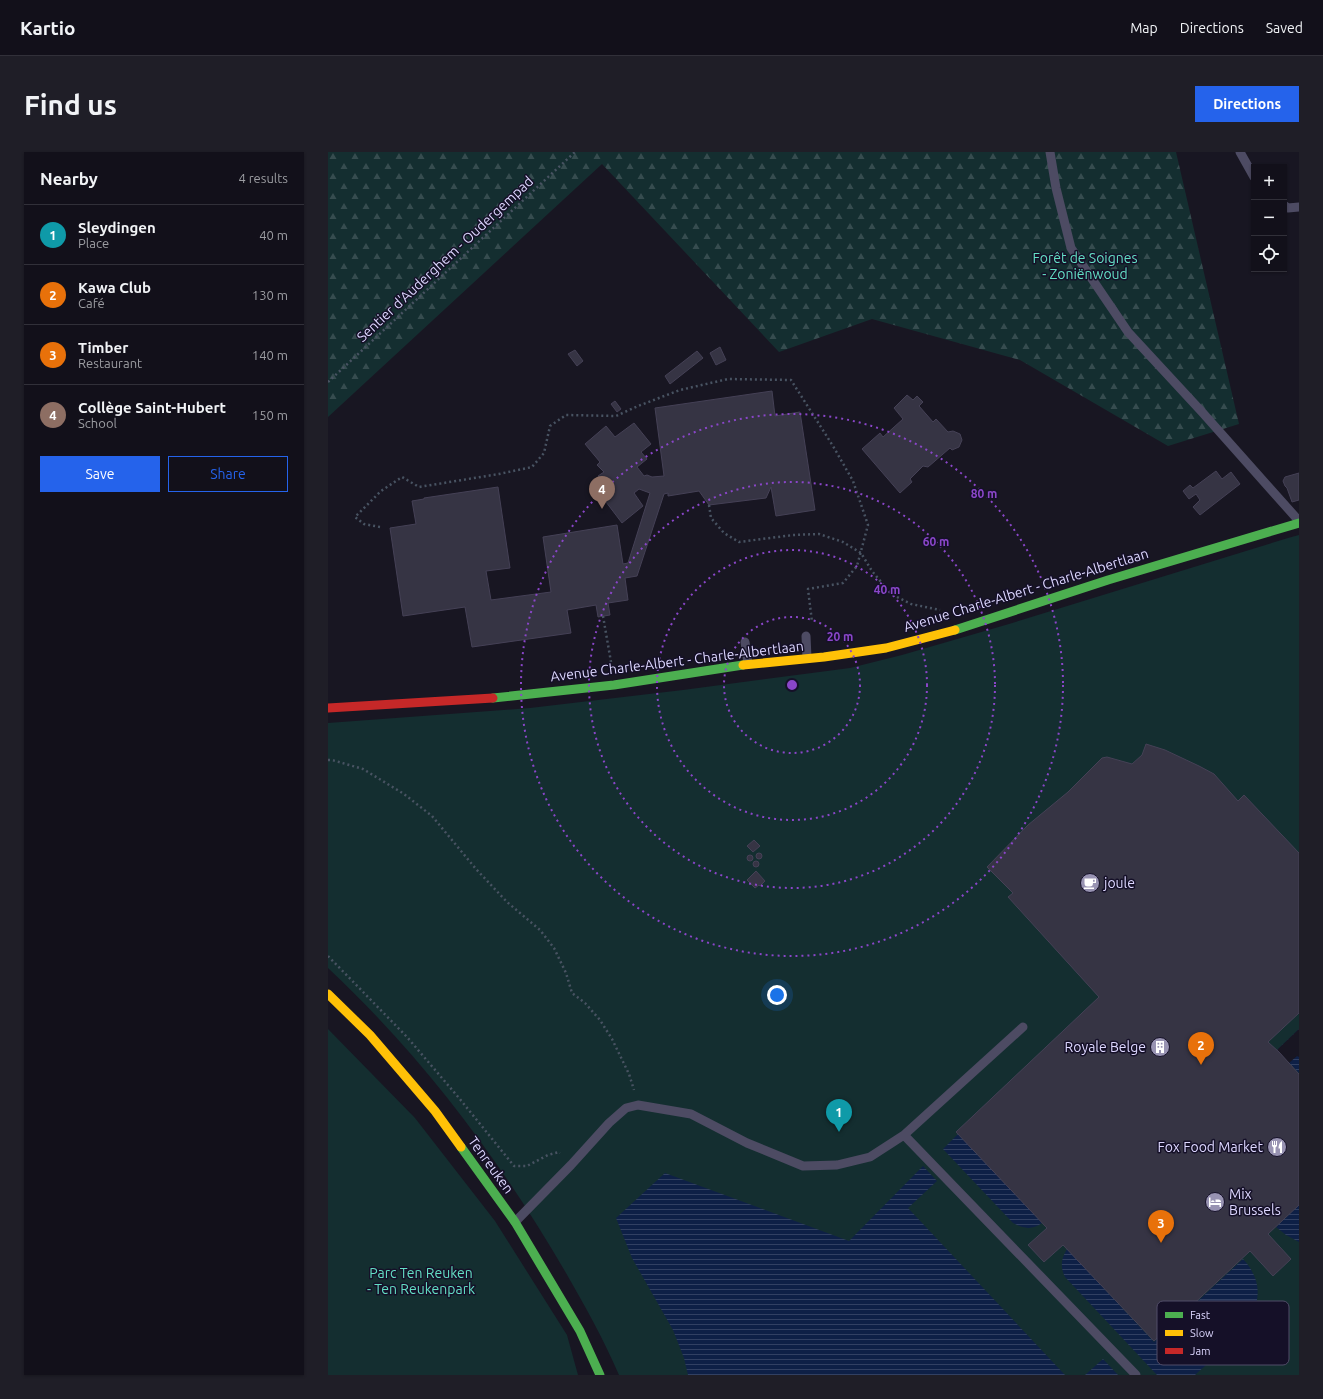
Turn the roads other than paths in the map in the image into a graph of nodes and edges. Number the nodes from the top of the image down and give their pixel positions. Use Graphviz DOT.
graph roads {
  1 [pos="1050,152"];
  2 [pos="1240,152"];
  3 [pos="1251,172"];
  4 [pos="1287,207"];
  5 [pos="1299,207"];
  6 [pos="1299,522"];
  7 [pos="806,636"];
  8 [pos="745,642"];
  9 [pos="808,658"];
  10 [pos="748,664"];
  11 [pos="328,708"];
  12 [pos="328,994"];
  13 [pos="1023,1027"];
  14 [pos="904,1135"];
  15 [pos="515,1222"];
  16 [pos="600,1375"];
  17 [pos="1136,1375"];
  1 -- 6 [label="lane"];
  2 -- 3 [label="lane"];
  4 -- 5 [label="lane"];
  6 -- 9 [label="street, Avenue Charle-Albert - Charle-Albertlaan"];
  7 -- 9 [label="lane"];
  8 -- 10 [label="lane"];
  9 -- 10 [label="street, Avenue Charle-Albert - Charle-Albertlaan"];
  10 -- 11 [label="street, Avenue Charle-Albert - Charle-Albertlaan"];
  12 -- 15 [label="street, Tenreuken"];
  13 -- 14 [label="lane"];
  14 -- 15 [label="lane"];
  14 -- 17 [label="lane"];
  15 -- 16 [label="street, Tenreuken"];
}
